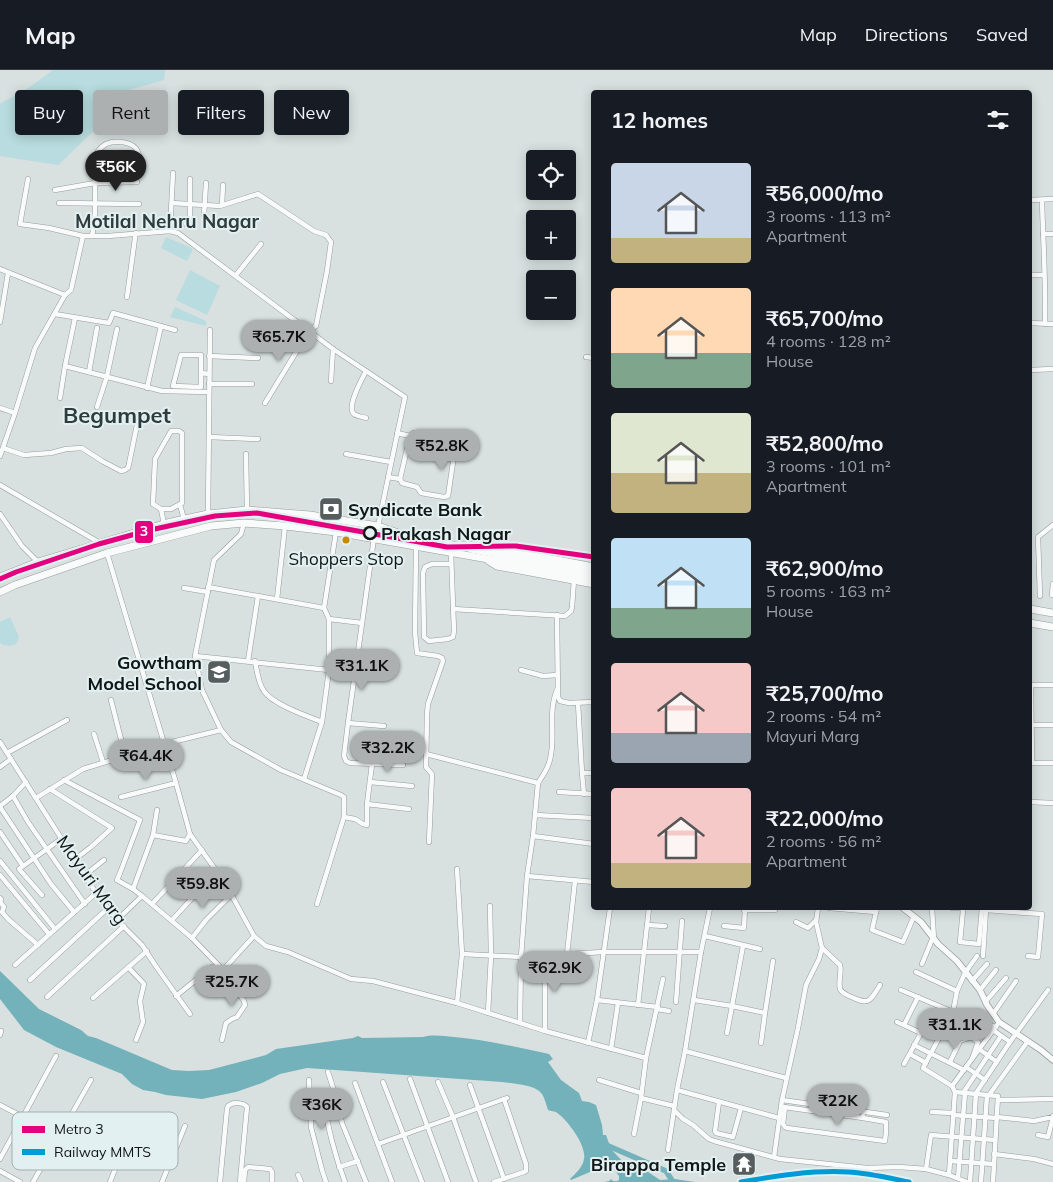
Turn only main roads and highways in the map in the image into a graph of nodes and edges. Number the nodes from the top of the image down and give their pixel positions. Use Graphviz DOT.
graph roads {
  1 [pos="452,545"];
  2 [pos="496,557"];
  3 [pos="487,559"];
  4 [pos="591,566"];
  5 [pos="591,572"];
  6 [pos="591,577"];
  7 [pos="0,578"];
  8 [pos="591,583"];
  9 [pos="0,592"];
  10 [pos="1032,610"];
  11 [pos="1053,613"];
  12 [pos="1032,623"];
  13 [pos="1053,627"];
  1 -- 2 [label="main road"];
  1 -- 4 [label="main road"];
  1 -- 7 [label="main road"];
  2 -- 3 [label="main road"];
  2 -- 5 [label="main road"];
  2 -- 6 [label="main road"];
  3 -- 8 [label="main road"];
  3 -- 9 [label="main road"];
  10 -- 11 [label="main road"];
  12 -- 13 [label="main road"];
}
